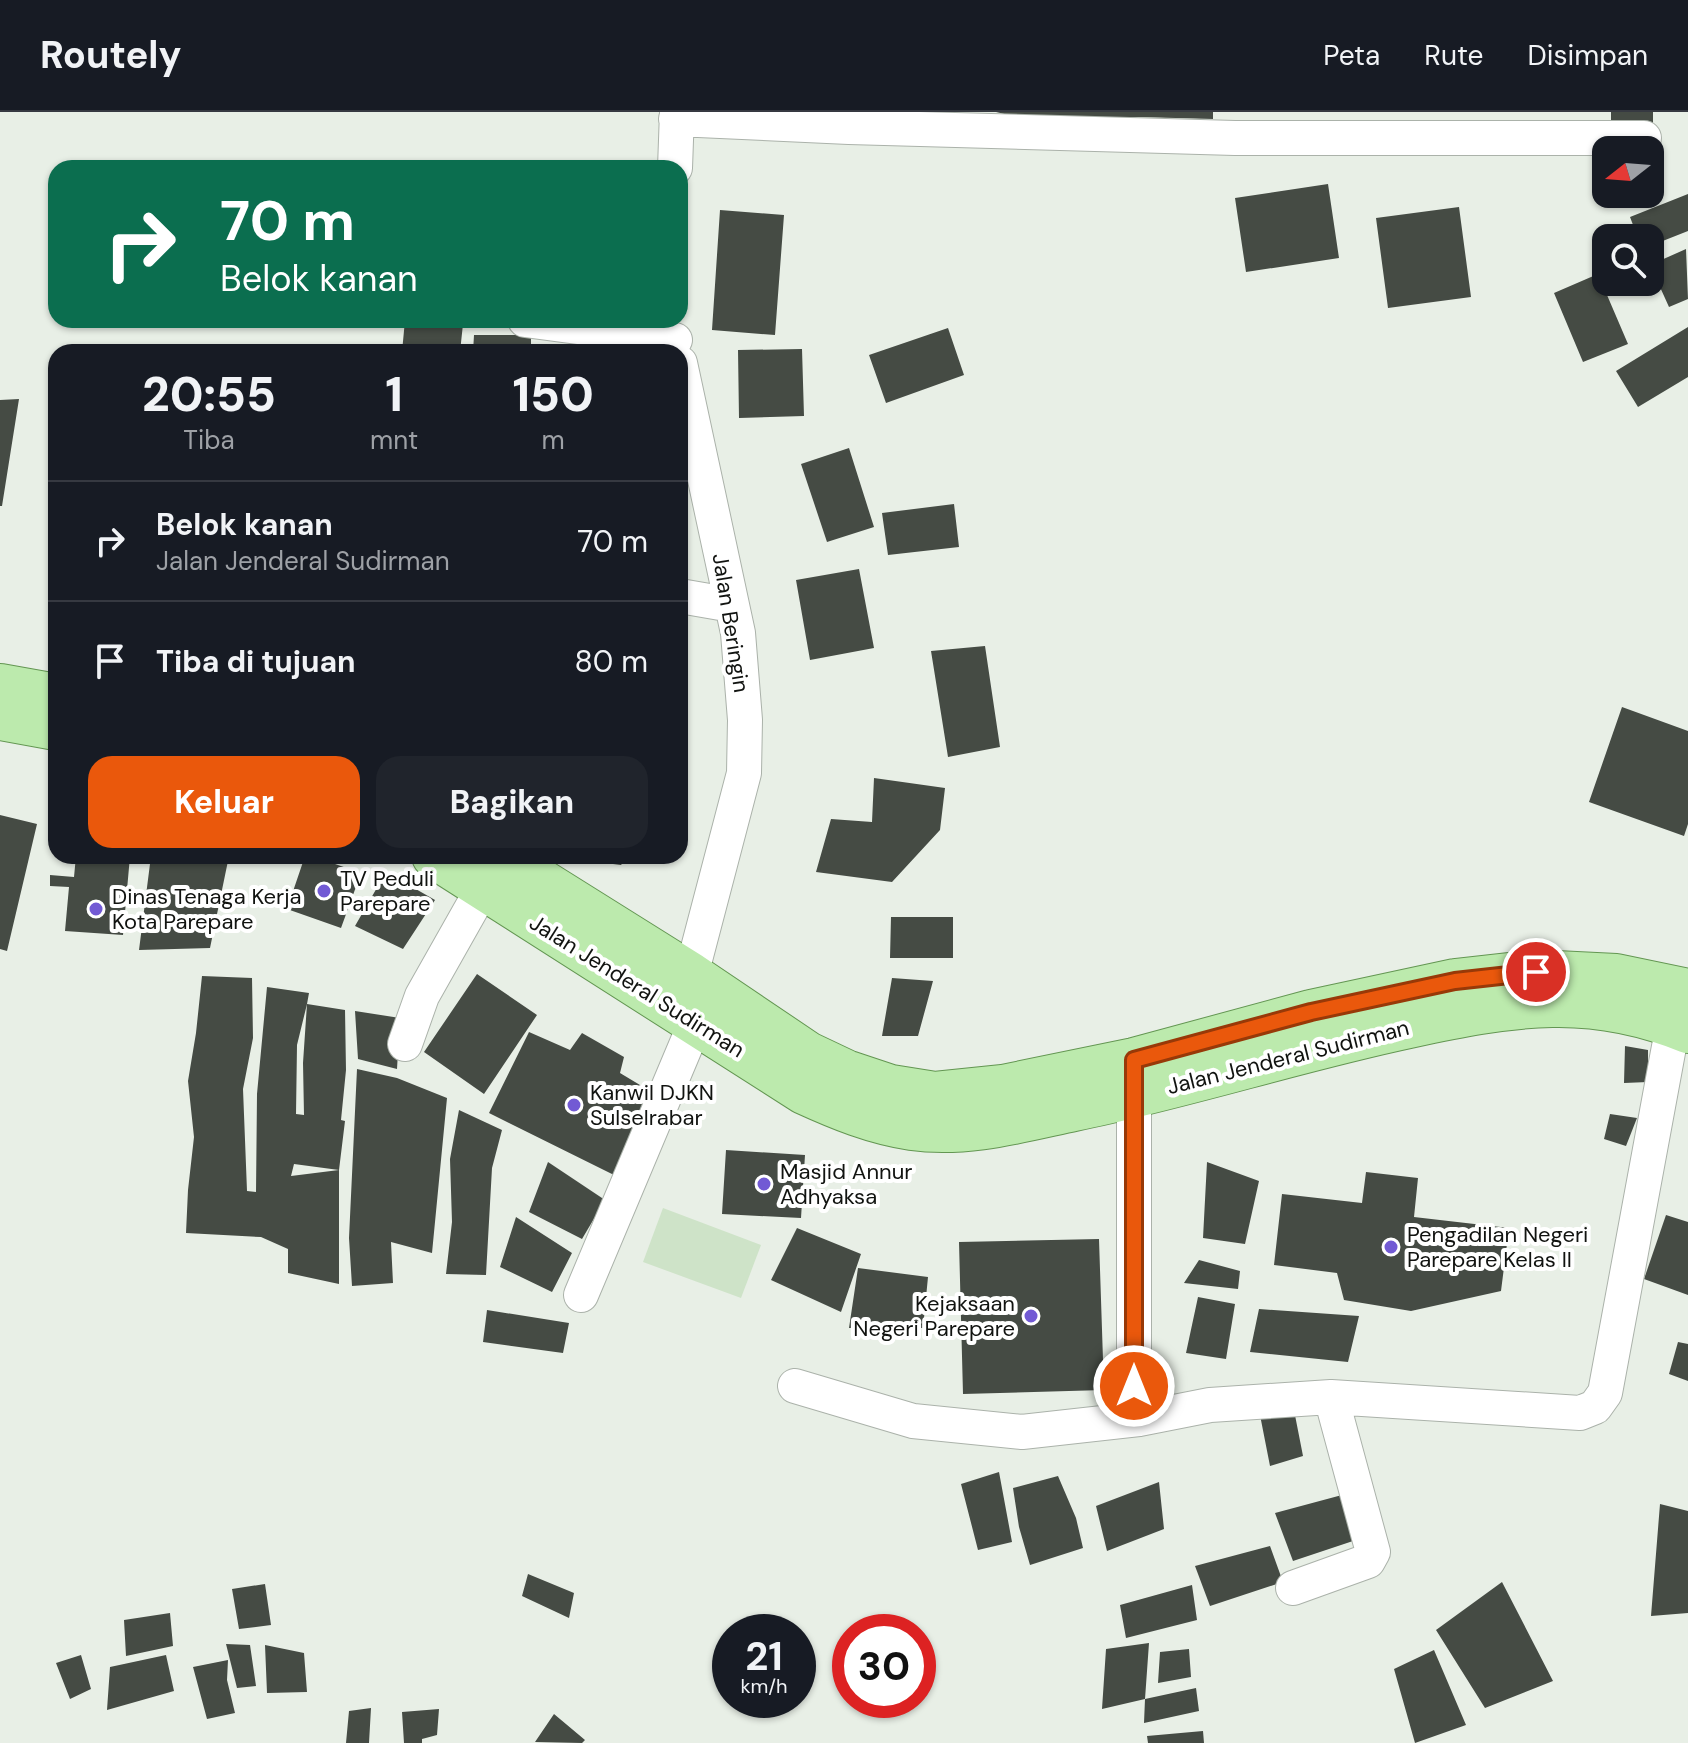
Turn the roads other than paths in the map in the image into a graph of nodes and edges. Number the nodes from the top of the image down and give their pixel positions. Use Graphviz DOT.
graph roads {
  1 [pos="676,115"];
  2 [pos="1236,125"];
  3 [pos="1592,136"];
  4 [pos="675,160"];
  5 [pos="575,328"];
  6 [pos="676,344"];
  7 [pos="688,400"];
  8 [pos="688,597"];
  9 [pos="732,605"];
  10 [pos="0,686"];
  11 [pos="48,695"];
  12 [pos="0,718"];
  13 [pos="48,727"];
  14 [pos="463,864"];
  15 [pos="492,872"];
  16 [pos="689,1004"];
  17 [pos="1683,1016"];
  18 [pos="405,1044"];
  19 [pos="1135,1078"];
  20 [pos="581,1295"];
  21 [pos="795,1386"];
  22 [pos="1331,1397"];
  23 [pos="1139,1419"];
  24 [pos="1293,1588"];
  1 -- 2 [label="street"];
  1 -- 4 [label="street"];
  2 -- 3 [label="street"];
  5 -- 6 [label="street"];
  7 -- 9 [label="street, Jalan Beringin"];
  8 -- 9 [label="street"];
  9 -- 16 [label="street, Jalan Beringin"];
  10 -- 11 [label="main road"];
  12 -- 13 [label="main road"];
  14 -- 15 [label="main road, Jalan Jenderal Sudirman"];
  15 -- 16 [label="main road, Jalan Jenderal Sudirman"];
  15 -- 18 [label="street"];
  16 -- 19 [label="main road, Jalan Jenderal Sudirman"];
  16 -- 20 [label="street, Jalan Beringin"];
  17 -- 19 [label="main road, Jalan Jenderal Sudirman"];
  17 -- 22 [label="street"];
  19 -- 23 [label="street"];
  21 -- 23 [label="street"];
  22 -- 23 [label="street"];
  22 -- 24 [label="street"];
}
